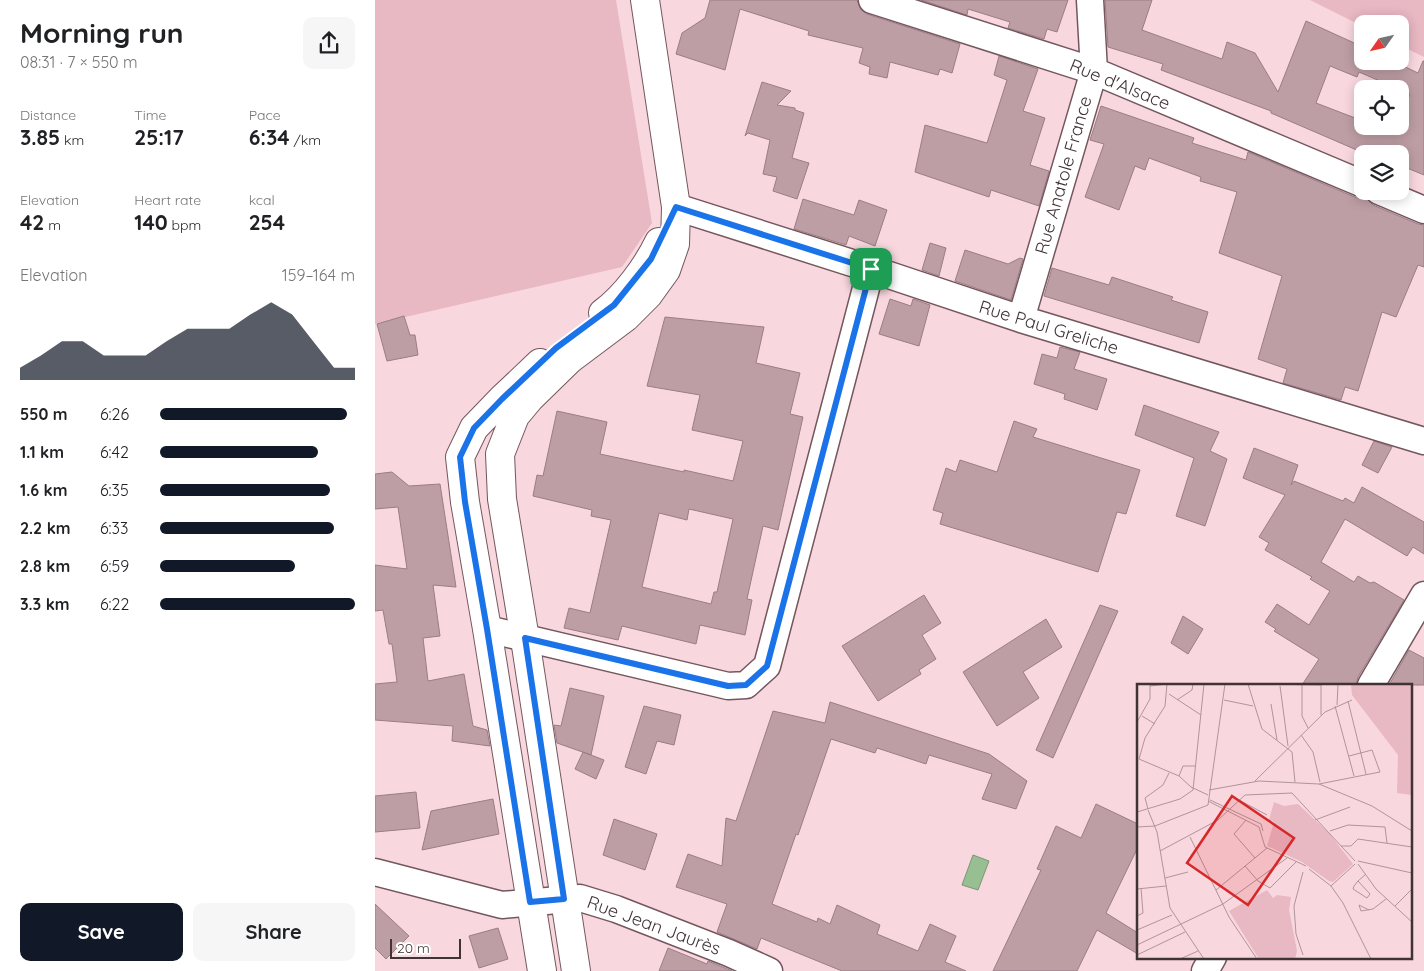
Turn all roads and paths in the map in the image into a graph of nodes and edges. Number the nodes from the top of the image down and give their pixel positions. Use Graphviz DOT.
graph roads {
  1 [pos="645,0"];
  2 [pos="872,0"];
  3 [pos="1090,0"];
  4 [pos="1094,71"];
  5 [pos="1354,180"];
  6 [pos="1400,200"];
  7 [pos="676,207"];
  8 [pos="1424,210"];
  9 [pos="871,269"];
  10 [pos="1021,319"];
  11 [pos="1424,440"];
  12 [pos="1424,595"];
  13 [pos="487,629"];
  14 [pos="525,638"];
  15 [pos="1372,684"];
  16 [pos="375,872"];
  17 [pos="564,899"];
  18 [pos="530,902"];
  19 [pos="1212,958"];
  20 [pos="542,971"];
  21 [pos="575,971"];
  22 [pos="769,971"];
  23 [pos="1205,971"];
  1 -- 7 [label="street"];
  2 -- 4 [label="street, Rue d'Alsace"];
  3 -- 4 [label="street, Rue Anatole France"];
  4 -- 5 [label="street, Rue d'Alsace"];
  4 -- 10 [label="street, Rue Anatole France"];
  6 -- 8 [label="street"];
  7 -- 9 [label="street, Rue Paul Greliche"];
  7 -- 13 [label="street"];
  7 -- 14 [label="street"];
  9 -- 10 [label="street, Rue Paul Greliche"];
  9 -- 14 [label="street"];
  10 -- 11 [label="street, Rue Paul Greliche"];
  12 -- 15 [label="street"];
  13 -- 14 [label="street"];
  13 -- 18 [label="street"];
  14 -- 17 [label="street"];
  16 -- 18 [label="street, Rue Jean Jaurès"];
  17 -- 18 [label="street, Rue Jean Jaurès"];
  17 -- 21 [label="street"];
  17 -- 22 [label="street, Rue Jean Jaurès"];
  18 -- 20 [label="street"];
  19 -- 23 [label="street"];
}
